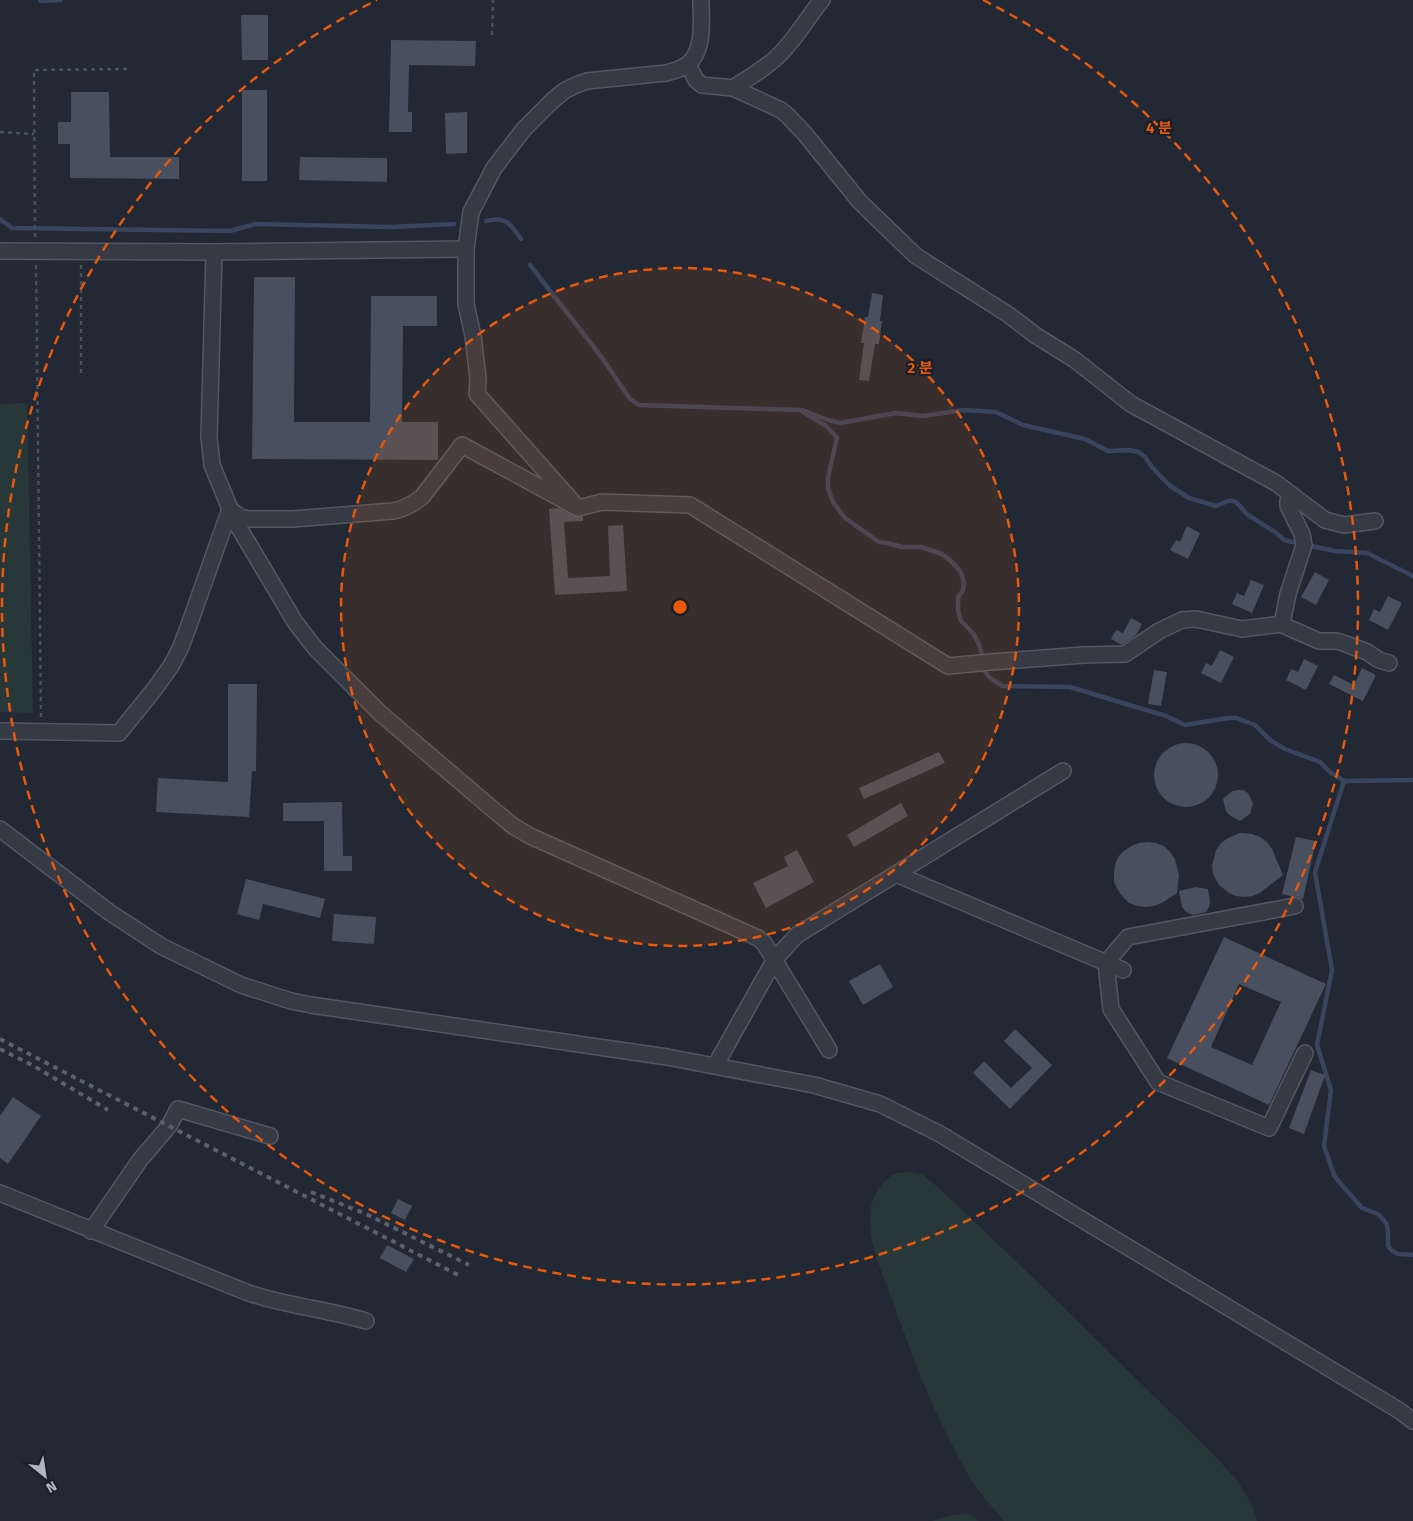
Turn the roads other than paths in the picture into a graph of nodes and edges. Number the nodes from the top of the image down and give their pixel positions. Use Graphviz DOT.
graph roads {
  1 [pos="701,0"];
  2 [pos="822,0"];
  3 [pos="688,64"];
  4 [pos="733,88"];
  5 [pos="466,249"];
  6 [pos="0,251"];
  7 [pos="214,252"];
  8 [pos="1290,494"];
  9 [pos="578,508"];
  10 [pos="230,509"];
  11 [pos="1375,521"];
  12 [pos="1282,624"];
  13 [pos="1390,663"];
  14 [pos="0,731"];
  15 [pos="1063,771"];
  16 [pos="0,829"];
  17 [pos="896,874"];
  18 [pos="1295,906"];
  19 [pos="775,959"];
  20 [pos="1106,963"];
  21 [pos="1123,970"];
  22 [pos="829,1050"];
  23 [pos="1305,1053"];
  24 [pos="715,1066"];
  25 [pos="270,1136"];
  26 [pos="0,1193"];
  27 [pos="91,1230"];
  28 [pos="366,1321"];
  29 [pos="1413,1421"];
  1 -- 3 [label="street"];
  2 -- 4 [label="street"];
  3 -- 4 [label="street"];
  3 -- 5 [label="street"];
  4 -- 8 [label="street"];
  5 -- 7 [label="street"];
  5 -- 9 [label="street"];
  6 -- 7 [label="street"];
  7 -- 10 [label="street"];
  8 -- 11 [label="street"];
  8 -- 12 [label="street"];
  9 -- 10 [label="street"];
  9 -- 12 [label="street"];
  10 -- 14 [label="street"];
  10 -- 19 [label="street"];
  12 -- 13 [label="street"];
  15 -- 17 [label="street"];
  16 -- 24 [label="street"];
  17 -- 19 [label="street"];
  17 -- 20 [label="street"];
  18 -- 20 [label="street"];
  19 -- 22 [label="street"];
  19 -- 24 [label="street"];
  20 -- 21 [label="street"];
  20 -- 23 [label="street"];
  24 -- 29 [label="street"];
  25 -- 27 [label="street"];
  26 -- 27 [label="street"];
  27 -- 28 [label="street"];
}
